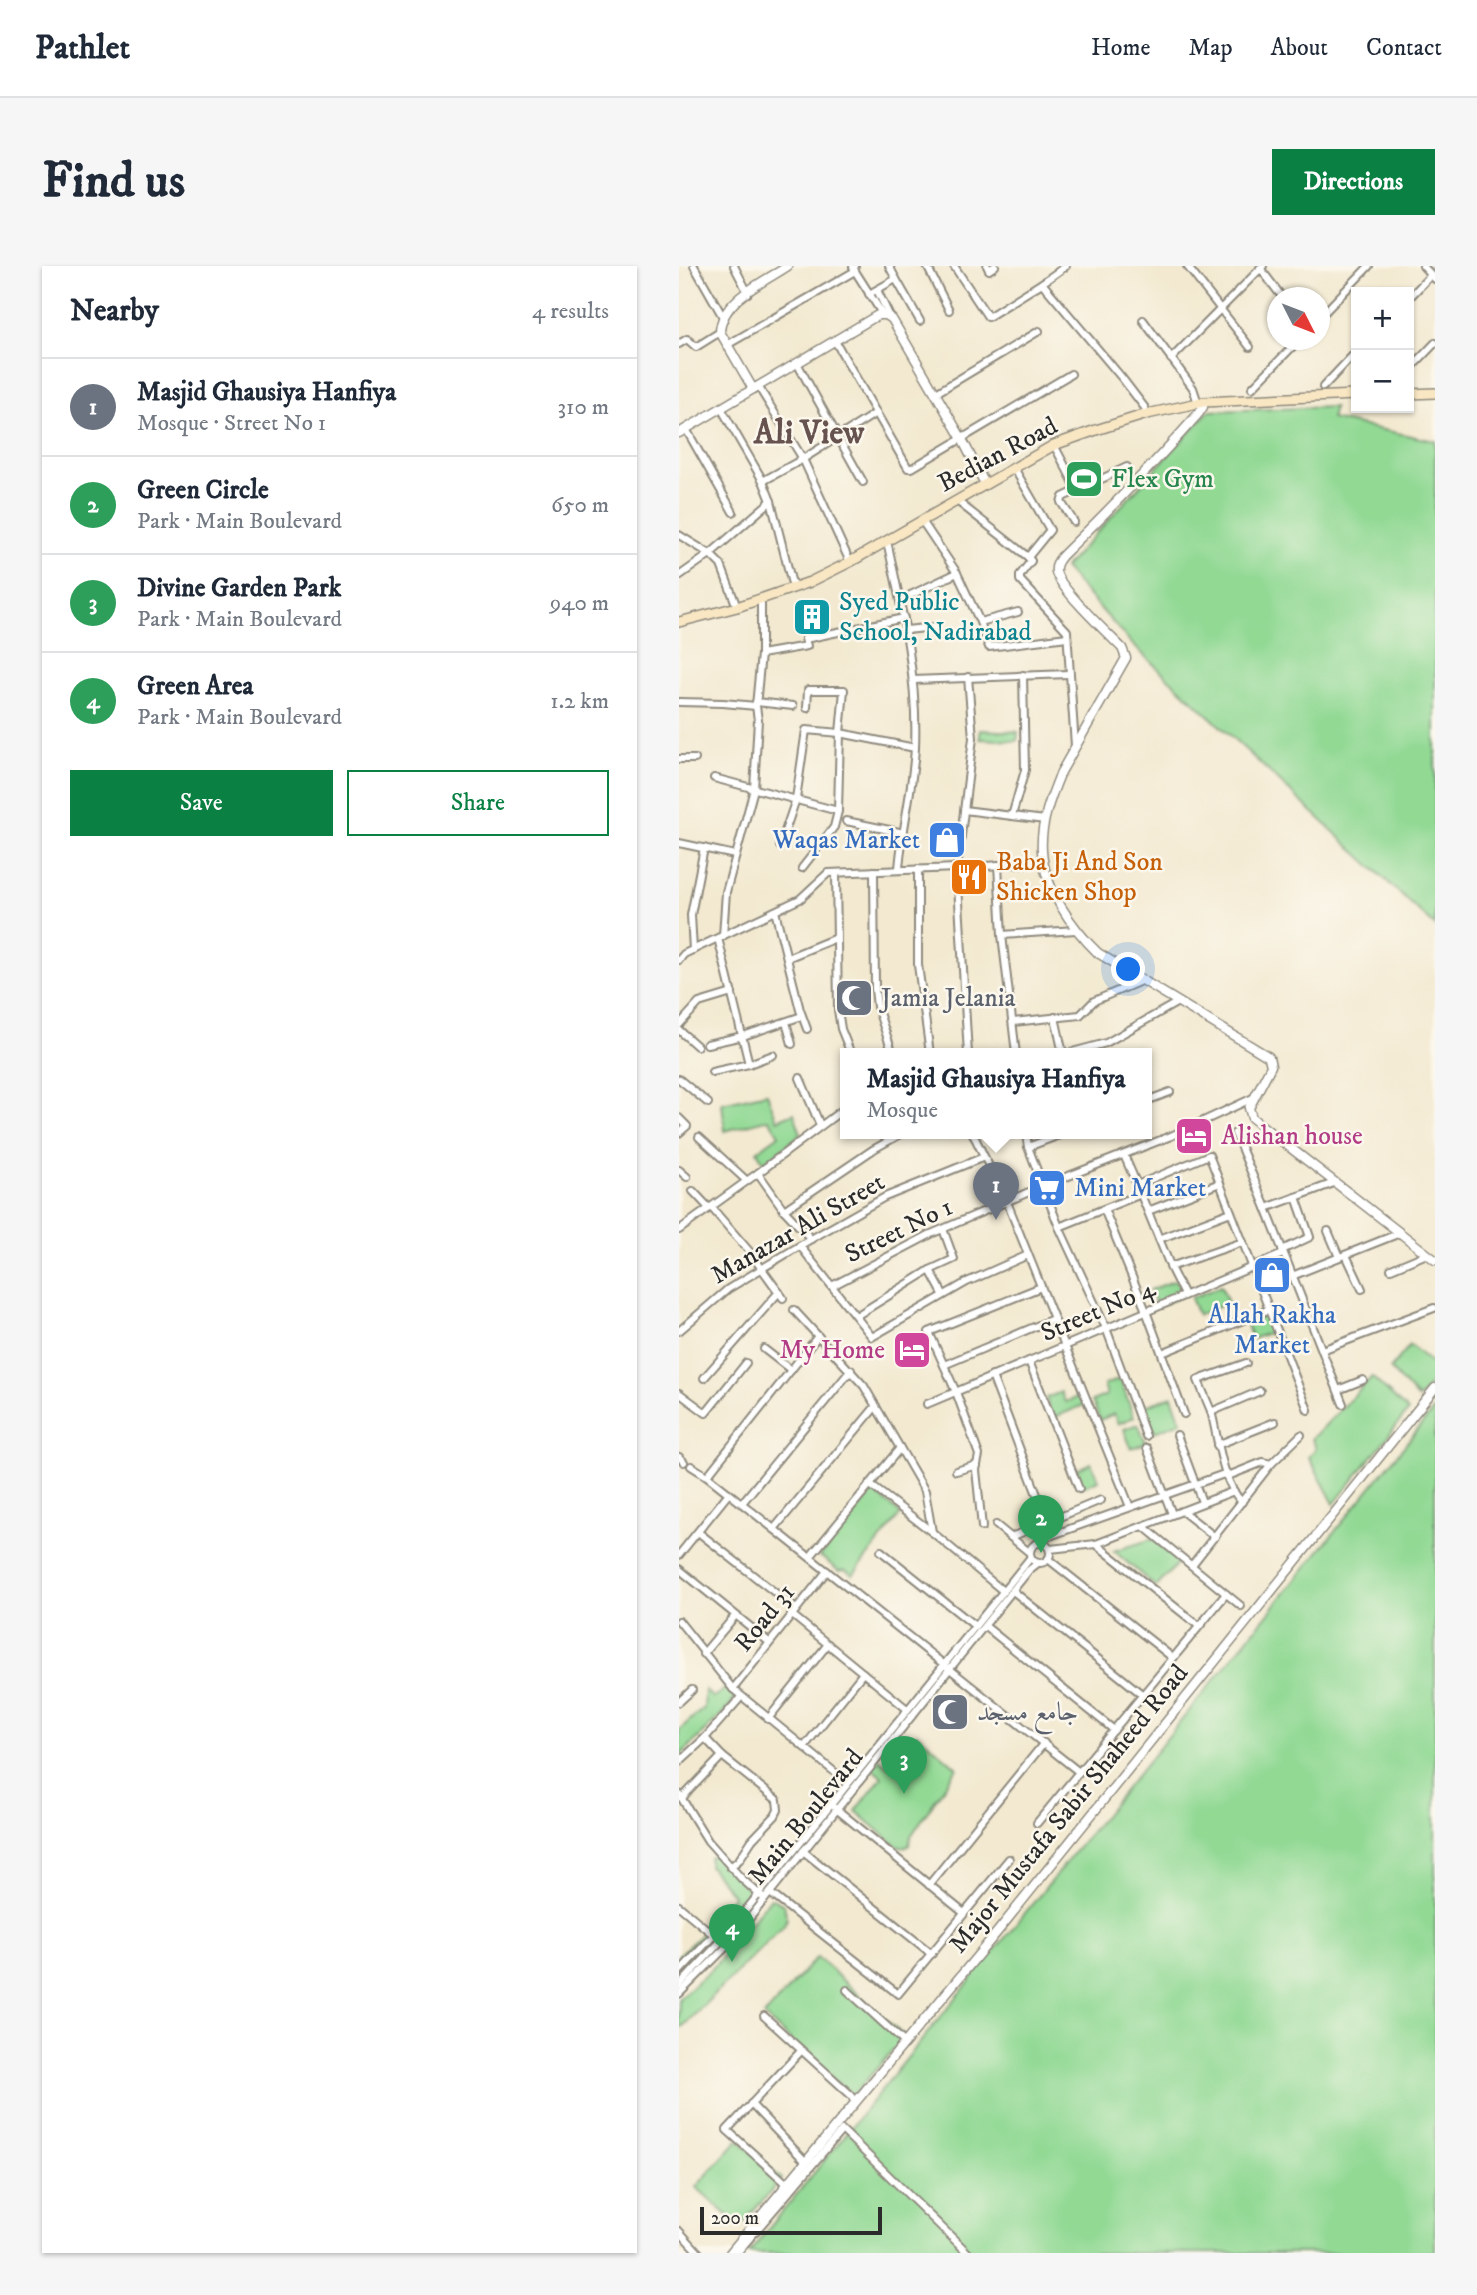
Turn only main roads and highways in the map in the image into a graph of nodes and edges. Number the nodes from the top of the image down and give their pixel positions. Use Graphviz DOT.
graph roads {
  1 [pos="1435,393"];
  2 [pos="1414,394"];
  3 [pos="1351,395"];
  4 [pos="679,622"];
  1 -- 2 [label="main road"];
  3 -- 4 [label="main road, Bedian Road"];
}
